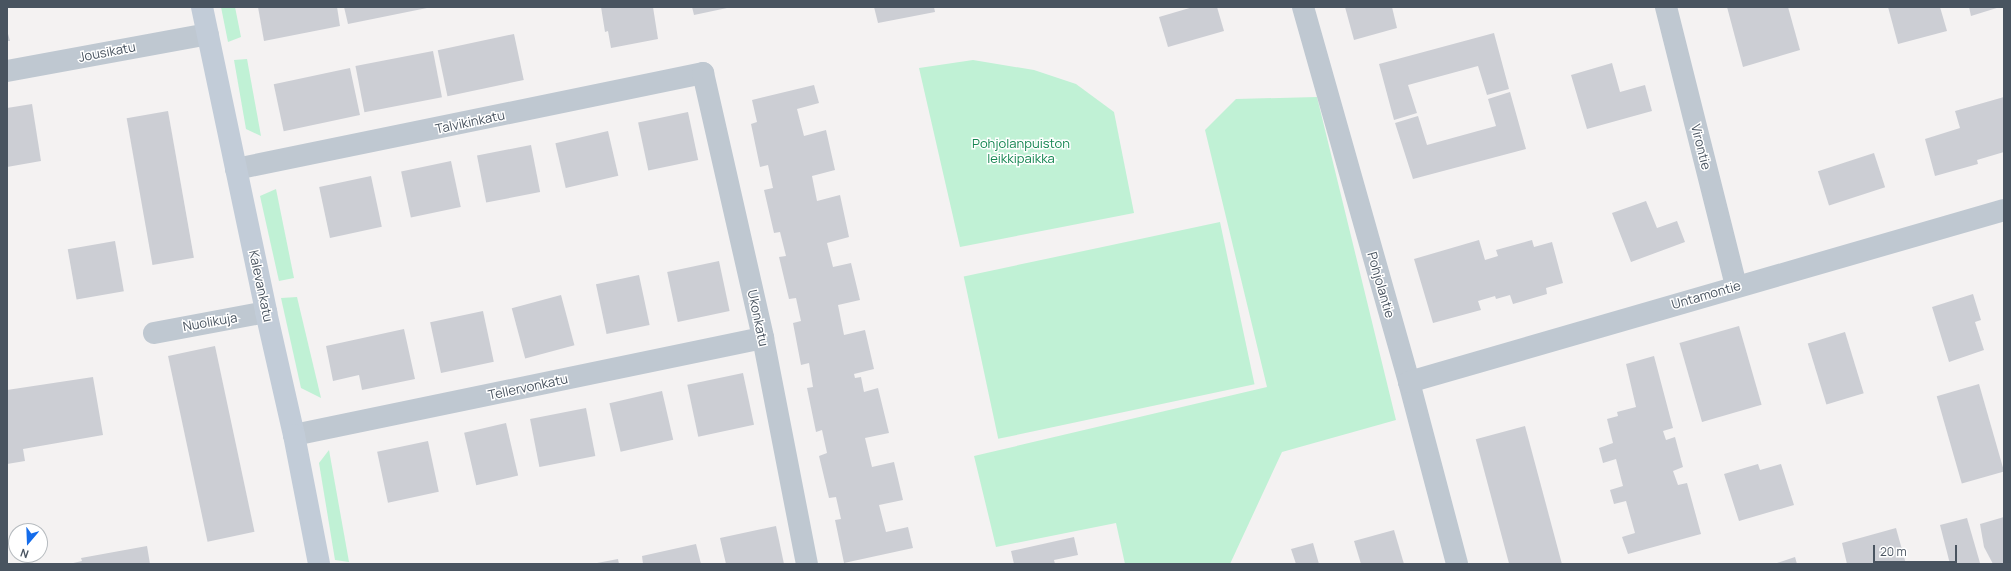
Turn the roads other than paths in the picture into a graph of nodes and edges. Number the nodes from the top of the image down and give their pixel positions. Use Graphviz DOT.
graph roads {
  1 [pos="202,7"];
  2 [pos="1303,7"];
  3 [pos="1666,7"];
  4 [pos="208,34"];
  5 [pos="7,71"];
  6 [pos="703,73"];
  7 [pos="236,169"];
  8 [pos="2004,210"];
  9 [pos="1736,286"];
  10 [pos="266,312"];
  11 [pos="154,332"];
  12 [pos="763,338"];
  13 [pos="1408,382"];
  14 [pos="294,435"];
  15 [pos="319,564"];
  16 [pos="806,564"];
  17 [pos="1457,564"];
  1 -- 4 [label="street, Kalevankatu"];
  2 -- 13 [label="street, Pohjolantie"];
  3 -- 9 [label="street, Virontie"];
  4 -- 5 [label="street, Jousikatu"];
  4 -- 7 [label="street, Kalevankatu"];
  6 -- 7 [label="street, Talvikinkatu"];
  6 -- 12 [label="street, Ukonkatu"];
  7 -- 10 [label="street, Kalevankatu"];
  8 -- 9 [label="street, Untamontie"];
  9 -- 13 [label="street, Untamontie"];
  10 -- 11 [label="street, Nuolikuja"];
  10 -- 14 [label="street, Kalevankatu"];
  12 -- 14 [label="street, Tellervonkatu"];
  12 -- 16 [label="street, Ukonkatu"];
  13 -- 17 [label="street, Pohjolantie"];
  14 -- 15 [label="street, Kalevankatu"];
}
